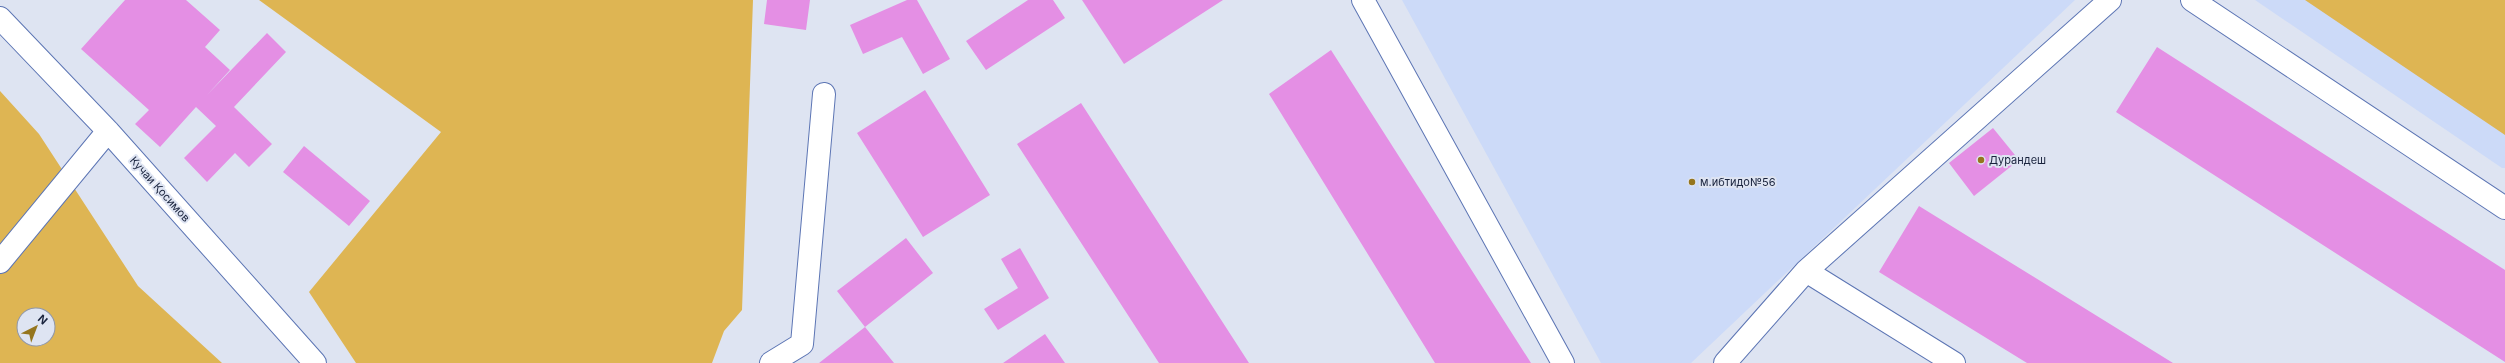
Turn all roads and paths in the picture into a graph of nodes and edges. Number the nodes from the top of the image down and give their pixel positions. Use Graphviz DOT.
graph roads {
  1 [pos="1363,0"];
  2 [pos="2110,0"];
  3 [pos="2192,0"];
  4 [pos="0,18"];
  5 [pos="824,94"];
  6 [pos="108,131"];
  7 [pos="2505,208"];
  8 [pos="0,262"];
  9 [pos="1806,272"];
  10 [pos="315,363"];
  11 [pos="771,363"];
  12 [pos="1563,363"];
  13 [pos="1725,363"];
  14 [pos="1954,363"];
  1 -- 12 [label="street"];
  2 -- 9 [label="street"];
  3 -- 7 [label="street"];
  4 -- 6 [label="street, Кучаи Қосимов"];
  5 -- 11 [label="street"];
  6 -- 8 [label="street"];
  6 -- 10 [label="street, Кучаи Қосимов"];
  9 -- 13 [label="street"];
  9 -- 14 [label="street"];
}
